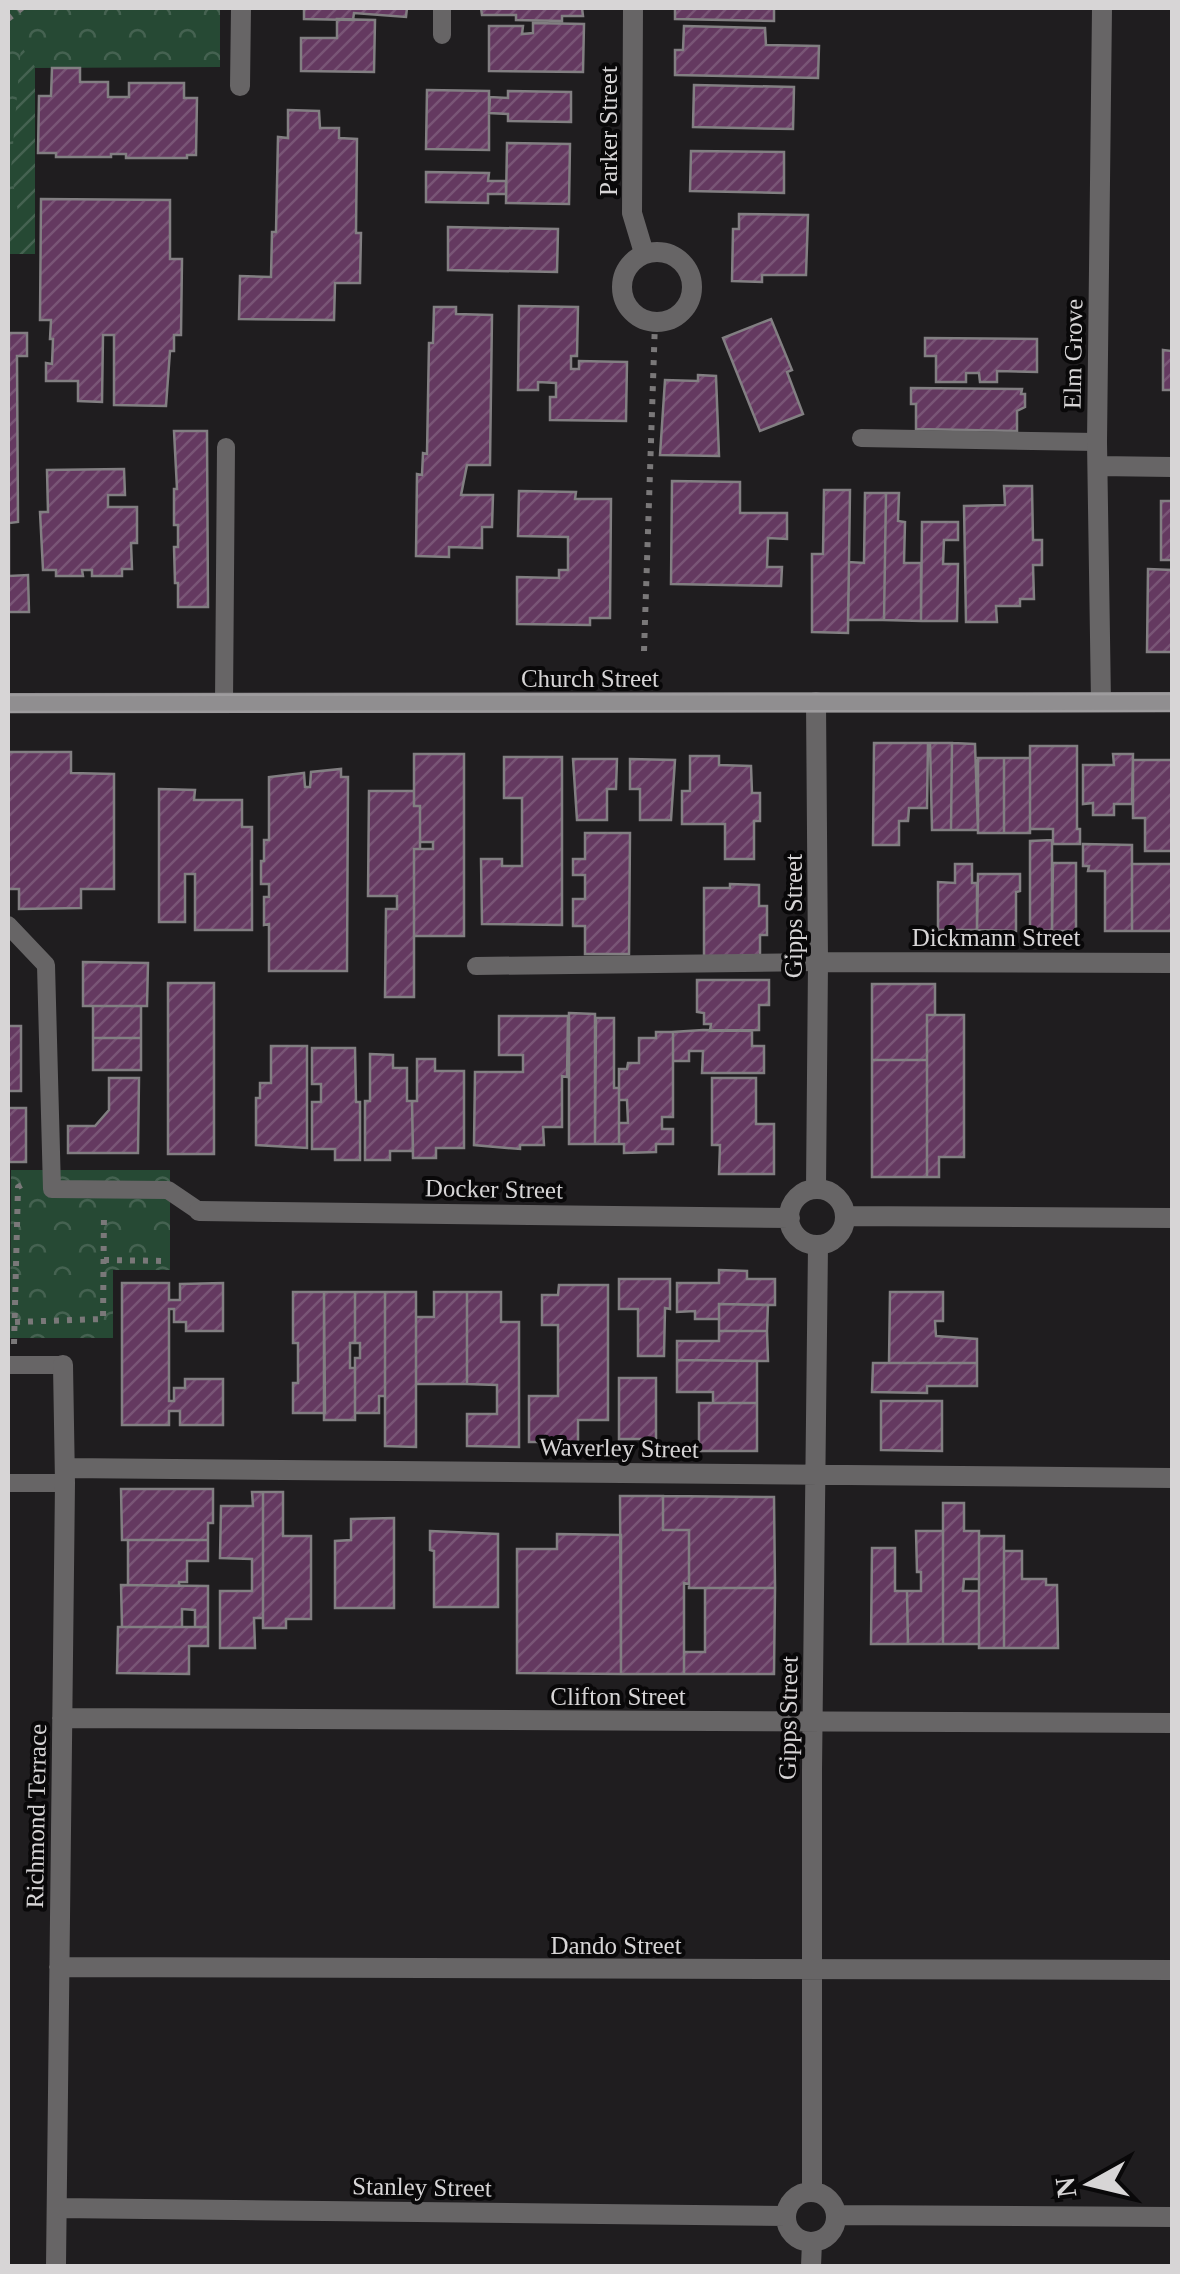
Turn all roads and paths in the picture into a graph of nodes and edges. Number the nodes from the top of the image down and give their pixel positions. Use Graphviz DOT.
graph roads {
  1 [pos="21,8"];
  2 [pos="241,8"];
  3 [pos="442,8"];
  4 [pos="633,8"];
  5 [pos="1102,8"];
  6 [pos="8,18"];
  7 [pos="442,35"];
  8 [pos="240,86"];
  9 [pos="644,253"];
  10 [pos="655,322"];
  11 [pos="861,438"];
  12 [pos="1097,442"];
  13 [pos="226,447"];
  14 [pos="1098,466"];
  15 [pos="1172,467"];
  16 [pos="644,652"];
  17 [pos="816,702"];
  18 [pos="1101,702"];
  19 [pos="1172,702"];
  20 [pos="224,703"];
  21 [pos="8,704"];
  22 [pos="8,925"];
  23 [pos="818,962"];
  24 [pos="1172,963"];
  25 [pos="476,966"];
  26 [pos="50,1172"];
  27 [pos="104,1189"];
  28 [pos="816,1189"];
  29 [pos="199,1210"];
  30 [pos="845,1216"];
  31 [pos="790,1218"];
  32 [pos="1172,1218"];
  33 [pos="818,1245"];
  34 [pos="104,1260"];
  35 [pos="169,1261"];
  36 [pos="14,1322"];
  37 [pos="10,1365"];
  38 [pos="63,1365"];
  39 [pos="65,1475"];
  40 [pos="816,1476"];
  41 [pos="1172,1478"];
  42 [pos="8,1484"];
  43 [pos="62,1718"];
  44 [pos="813,1722"];
  45 [pos="1172,1723"];
  46 [pos="59,1967"];
  47 [pos="811,1970"];
  48 [pos="1172,1970"];
  49 [pos="812,2192"];
  50 [pos="58,2208"];
  51 [pos="836,2215"];
  52 [pos="786,2216"];
  53 [pos="1172,2217"];
  54 [pos="812,2242"];
  55 [pos="56,2266"];
  56 [pos="811,2266"];
  1 -- 6 [label="path"];
  2 -- 8 [label="street"];
  3 -- 7 [label="lane"];
  4 -- 9 [label="street, Parker Street"];
  5 -- 12 [label="street, Elm Grove"];
  9 -- 10 [label="street"];
  9 -- 10 [label="street"];
  10 -- 16 [label="path"];
  11 -- 12 [label="lane"];
  12 -- 14 [label="street, Elm Grove"];
  13 -- 20 [label="lane"];
  14 -- 15 [label="street"];
  14 -- 18 [label="street, Elm Grove"];
  17 -- 18 [label="main road, Church Street"];
  17 -- 20 [label="main road, Church Street"];
  17 -- 23 [label="street, Gipps Street"];
  18 -- 19 [label="main road, Church Street"];
  20 -- 21 [label="main road, Church Street"];
  22 -- 26 [label="lane"];
  23 -- 24 [label="street, Dickmann Street"];
  23 -- 25 [label="lane"];
  23 -- 28 [label="street, Gipps Street"];
  26 -- 27 [label="lane"];
  26 -- 36 [label="path"];
  27 -- 29 [label="lane"];
  27 -- 34 [label="path"];
  28 -- 30 [label="street"];
  28 -- 31 [label="street"];
  29 -- 31 [label="street, Docker Street"];
  30 -- 32 [label="street"];
  30 -- 33 [label="street"];
  31 -- 33 [label="street"];
  33 -- 40 [label="street, Gipps Street"];
  34 -- 35 [label="path"];
  34 -- 36 [label="path"];
  36 -- 37 [label="path"];
  37 -- 38 [label="lane"];
  38 -- 39 [label="street, Richmond Terrace"];
  39 -- 40 [label="street, Waverley Street"];
  39 -- 42 [label="lane"];
  39 -- 43 [label="street, Richmond Terrace"];
  40 -- 41 [label="street, Waverley Street"];
  40 -- 44 [label="street, Gipps Street"];
  43 -- 44 [label="street, Clifton Street"];
  43 -- 46 [label="street, Richmond Terrace"];
  44 -- 45 [label="street, Clifton Street"];
  44 -- 47 [label="street, Gipps Street"];
  46 -- 47 [label="street, Dando Street"];
  46 -- 50 [label="street, Richmond Terrace"];
  47 -- 48 [label="street, Dando Street"];
  47 -- 49 [label="street, Gipps Street"];
  49 -- 51 [label="street"];
  49 -- 52 [label="street"];
  50 -- 52 [label="street, Stanley Street"];
  50 -- 55 [label="street, Richmond Terrace"];
  51 -- 53 [label="street"];
  51 -- 54 [label="street"];
  52 -- 54 [label="street"];
  54 -- 56 [label="street"];
}
